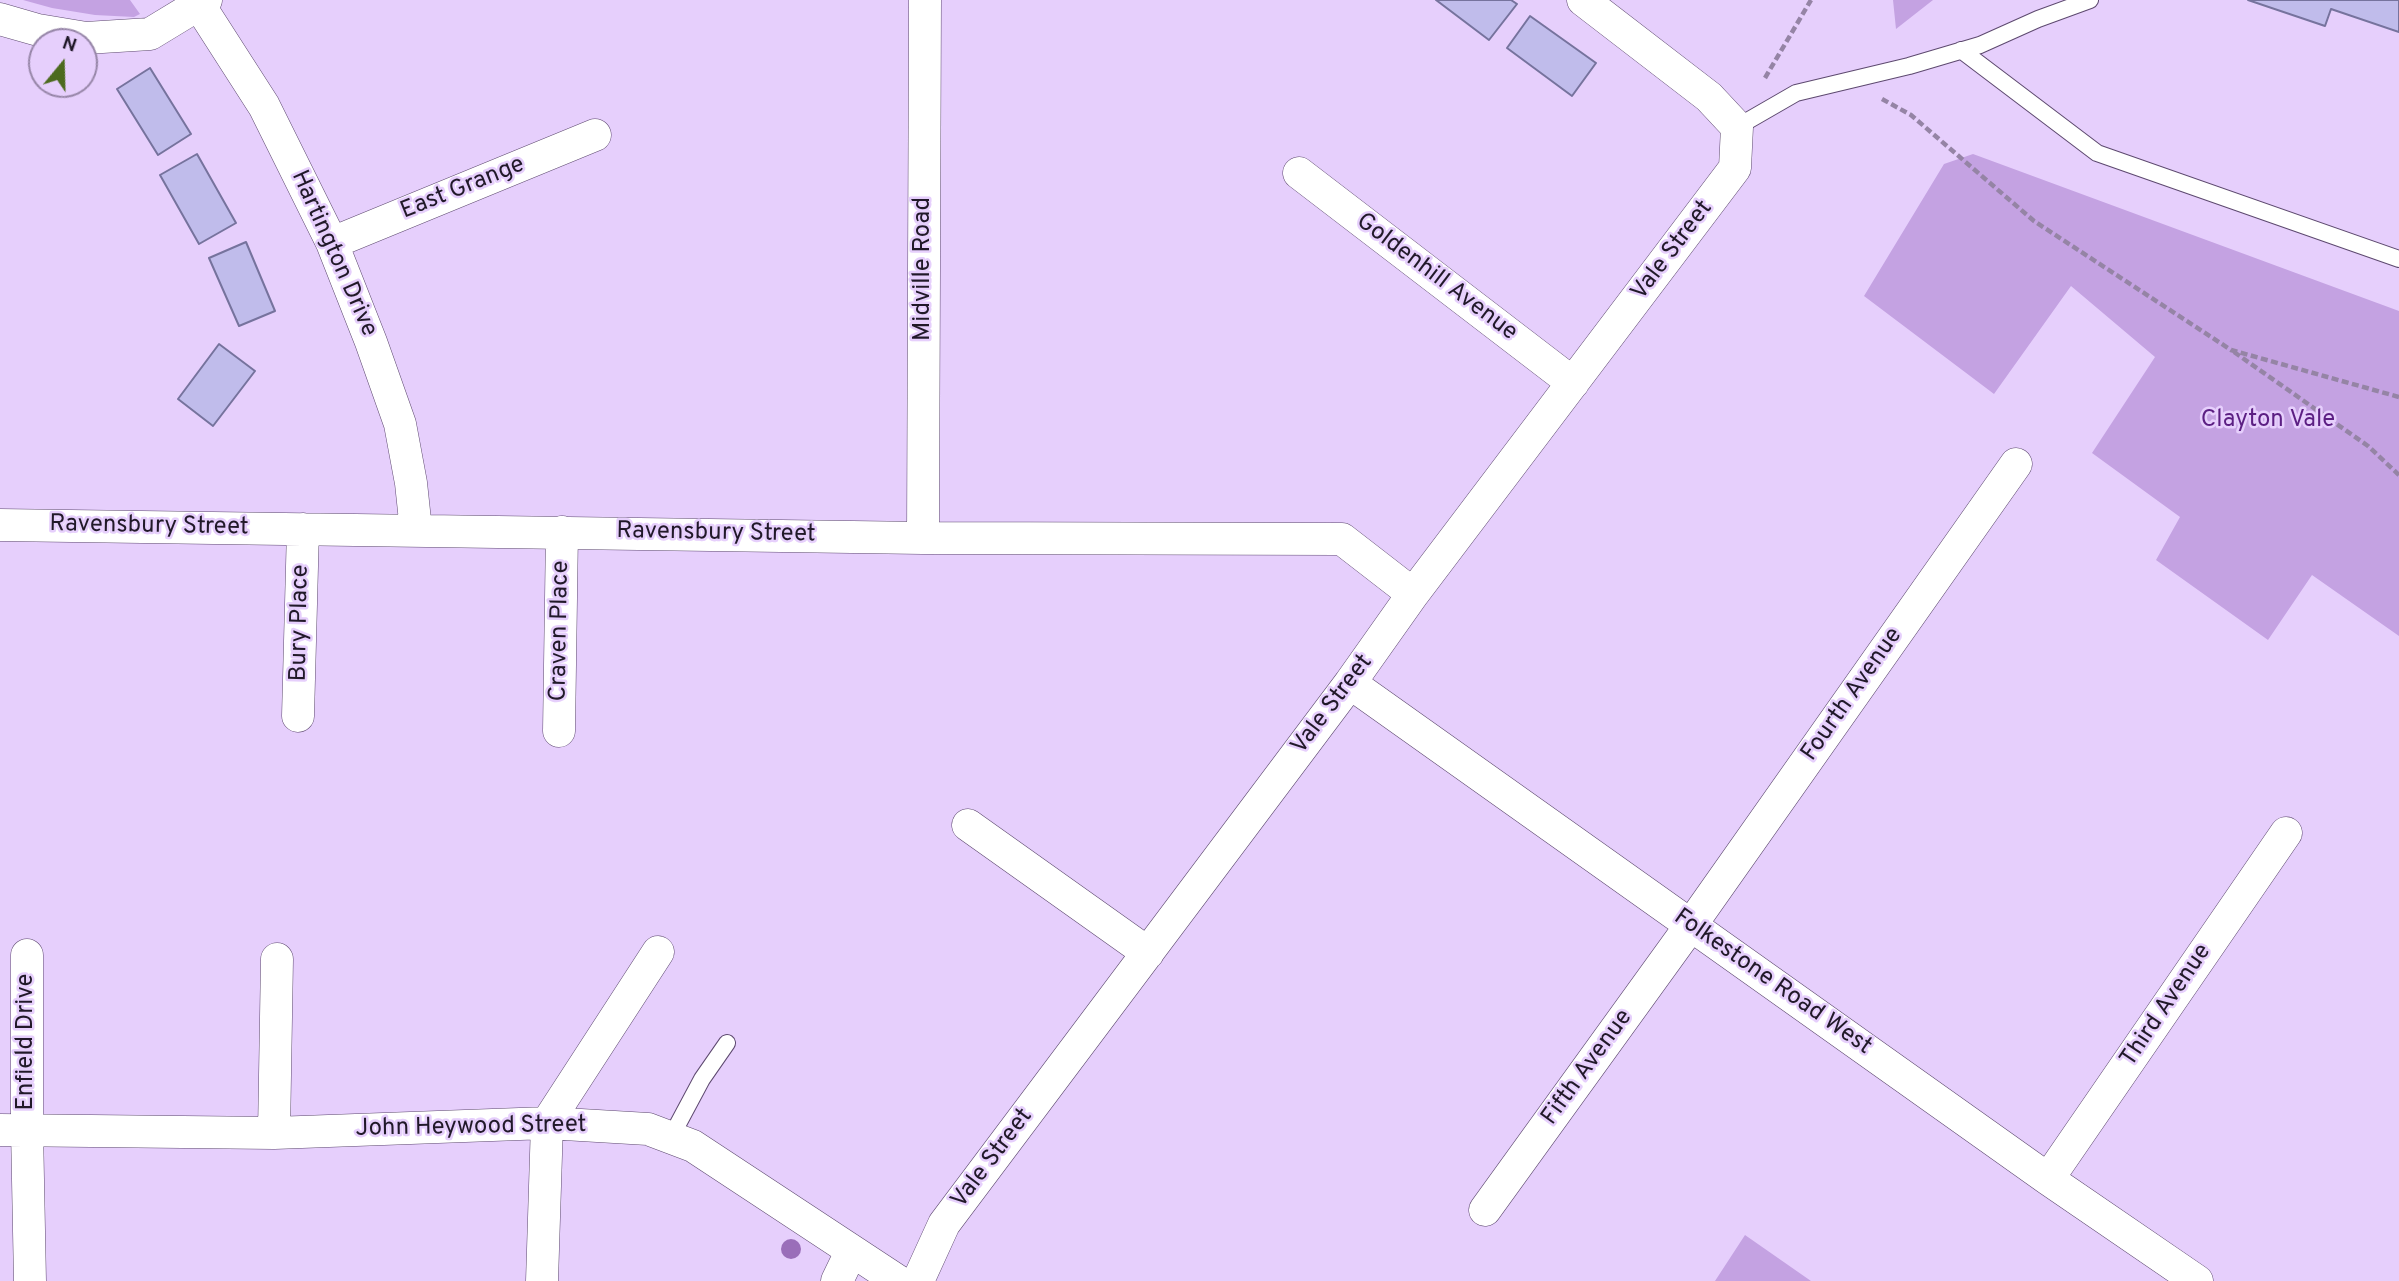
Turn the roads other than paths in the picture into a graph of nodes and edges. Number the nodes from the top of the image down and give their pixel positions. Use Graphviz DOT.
graph roads {
  1 [pos="925,0"];
  2 [pos="1583,0"];
  3 [pos="2090,0"];
  4 [pos="201,1"];
  5 [pos="0,19"];
  6 [pos="1961,50"];
  7 [pos="1737,127"];
  8 [pos="594,135"];
  9 [pos="1299,173"];
  10 [pos="332,243"];
  11 [pos="2399,260"];
  12 [pos="1573,383"];
  13 [pos="2016,464"];
  14 [pos="0,525"];
  15 [pos="303,529"];
  16 [pos="416,530"];
  17 [pos="562,532"];
  18 [pos="923,538"];
  19 [pos="1413,594"];
  20 [pos="1350,683"];
  21 [pos="299,716"];
  22 [pos="559,731"];
  23 [pos="968,825"];
  24 [pos="2286,832"];
  25 [pos="1691,925"];
  26 [pos="658,952"];
  27 [pos="1148,953"];
  28 [pos="27,955"];
  29 [pos="277,959"];
  30 [pos="727,1043"];
  31 [pos="547,1123"];
  32 [pos="13,1129"];
  33 [pos="274,1133"];
  34 [pos="671,1137"];
  35 [pos="2048,1179"];
  36 [pos="1485,1210"];
  37 [pos="851,1252"];
  38 [pos="30,1281"];
  39 [pos="542,1281"];
  40 [pos="837,1281"];
  41 [pos="898,1281"];
  42 [pos="918,1281"];
  43 [pos="2197,1281"];
  1 -- 18 [label="street, Midville Road"];
  2 -- 7 [label="street"];
  3 -- 6 [label="lane"];
  4 -- 5 [label="street"];
  4 -- 10 [label="street, Hartington Drive"];
  6 -- 7 [label="lane"];
  6 -- 11 [label="lane"];
  7 -- 12 [label="street, Vale Street"];
  8 -- 10 [label="street, East Grange"];
  9 -- 12 [label="street, Goldenhill Avenue"];
  10 -- 16 [label="street, Hartington Drive"];
  12 -- 19 [label="street, Vale Street"];
  13 -- 25 [label="street, Fourth Avenue"];
  14 -- 15 [label="street, Ravensbury Street"];
  15 -- 16 [label="street, Ravensbury Street"];
  15 -- 21 [label="street, Bury Place"];
  16 -- 17 [label="street, Ravensbury Street"];
  17 -- 18 [label="street, Ravensbury Street"];
  17 -- 22 [label="street, Craven Place"];
  18 -- 19 [label="street, Ravensbury Street"];
  19 -- 20 [label="street, Vale Street"];
  20 -- 25 [label="street, Folkestone Road West"];
  20 -- 27 [label="street, Vale Street"];
  23 -- 27 [label="street"];
  24 -- 35 [label="street, Third Avenue"];
  25 -- 35 [label="street, Folkestone Road West"];
  25 -- 36 [label="street, Fifth Avenue"];
  26 -- 31 [label="street"];
  27 -- 42 [label="street, Vale Street"];
  28 -- 32 [label="street, Enfield Drive"];
  29 -- 33 [label="street"];
  30 -- 34 [label="lane"];
  31 -- 33 [label="street, John Heywood Street"];
  31 -- 34 [label="street, John Heywood Street"];
  31 -- 39 [label="street"];
  32 -- 33 [label="street, John Heywood Street"];
  32 -- 38 [label="street, Enfield Drive"];
  34 -- 37 [label="street, John Heywood Street"];
  35 -- 43 [label="street, Folkestone Road West"];
  37 -- 40 [label="street"];
  37 -- 41 [label="street, John Heywood Street"];
}
